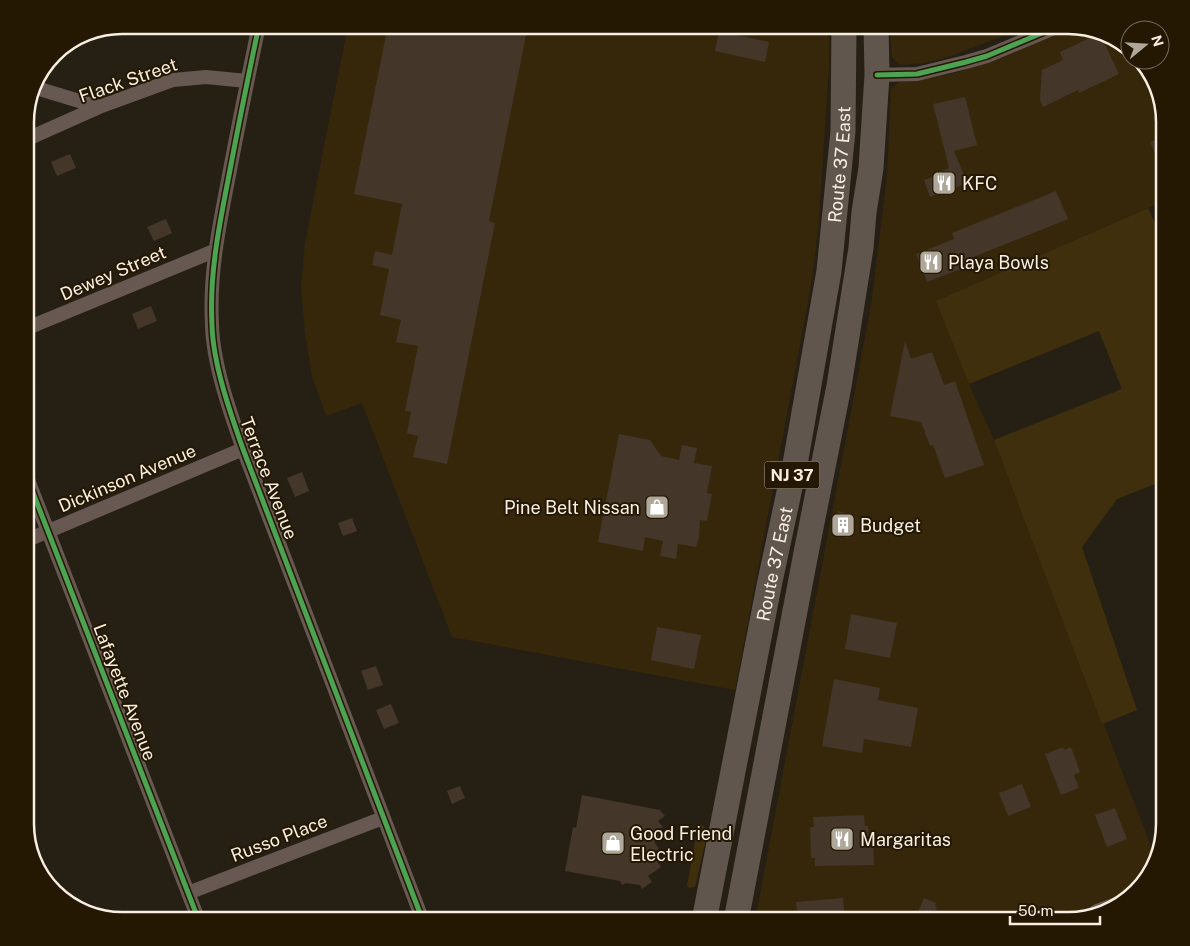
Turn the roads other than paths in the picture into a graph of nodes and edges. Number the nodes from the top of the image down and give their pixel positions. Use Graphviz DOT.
graph roads {
  1 [pos="257,34"];
  2 [pos="844,34"];
  3 [pos="876,34"];
  4 [pos="1040,34"];
  5 [pos="877,75"];
  6 [pos="247,81"];
  7 [pos="40,89"];
  8 [pos="99,107"];
  9 [pos="34,136"];
  10 [pos="214,251"];
  11 [pos="34,325"];
  12 [pos="243,450"];
  13 [pos="34,495"];
  14 [pos="48,531"];
  15 [pos="34,536"];
  16 [pos="383,818"];
  17 [pos="188,893"];
  18 [pos="195,912"];
  19 [pos="420,912"];
  20 [pos="706,912"];
  21 [pos="738,912"];
  1 -- 6 [label="street, Terrace Avenue"];
  2 -- 20 [label="highway, Route 37 East / NJ 37"];
  3 -- 5 [label="highway, Route 37 East / NJ 37"];
  4 -- 5 [label="street"];
  5 -- 21 [label="highway, Route 37 East / NJ 37"];
  6 -- 8 [label="street, Flack Street"];
  6 -- 10 [label="street, Terrace Avenue"];
  7 -- 8 [label="street"];
  8 -- 9 [label="street, Flack Street"];
  10 -- 11 [label="street, Dewey Street"];
  10 -- 12 [label="street, Terrace Avenue"];
  12 -- 14 [label="street, Dickinson Avenue"];
  12 -- 16 [label="street, Terrace Avenue"];
  13 -- 14 [label="street, Lafayette Avenue"];
  14 -- 15 [label="street, Dickinson Avenue"];
  14 -- 17 [label="street, Lafayette Avenue"];
  16 -- 17 [label="street, Russo Place"];
  16 -- 19 [label="street, Terrace Avenue"];
  17 -- 18 [label="street, Lafayette Avenue"];
}
